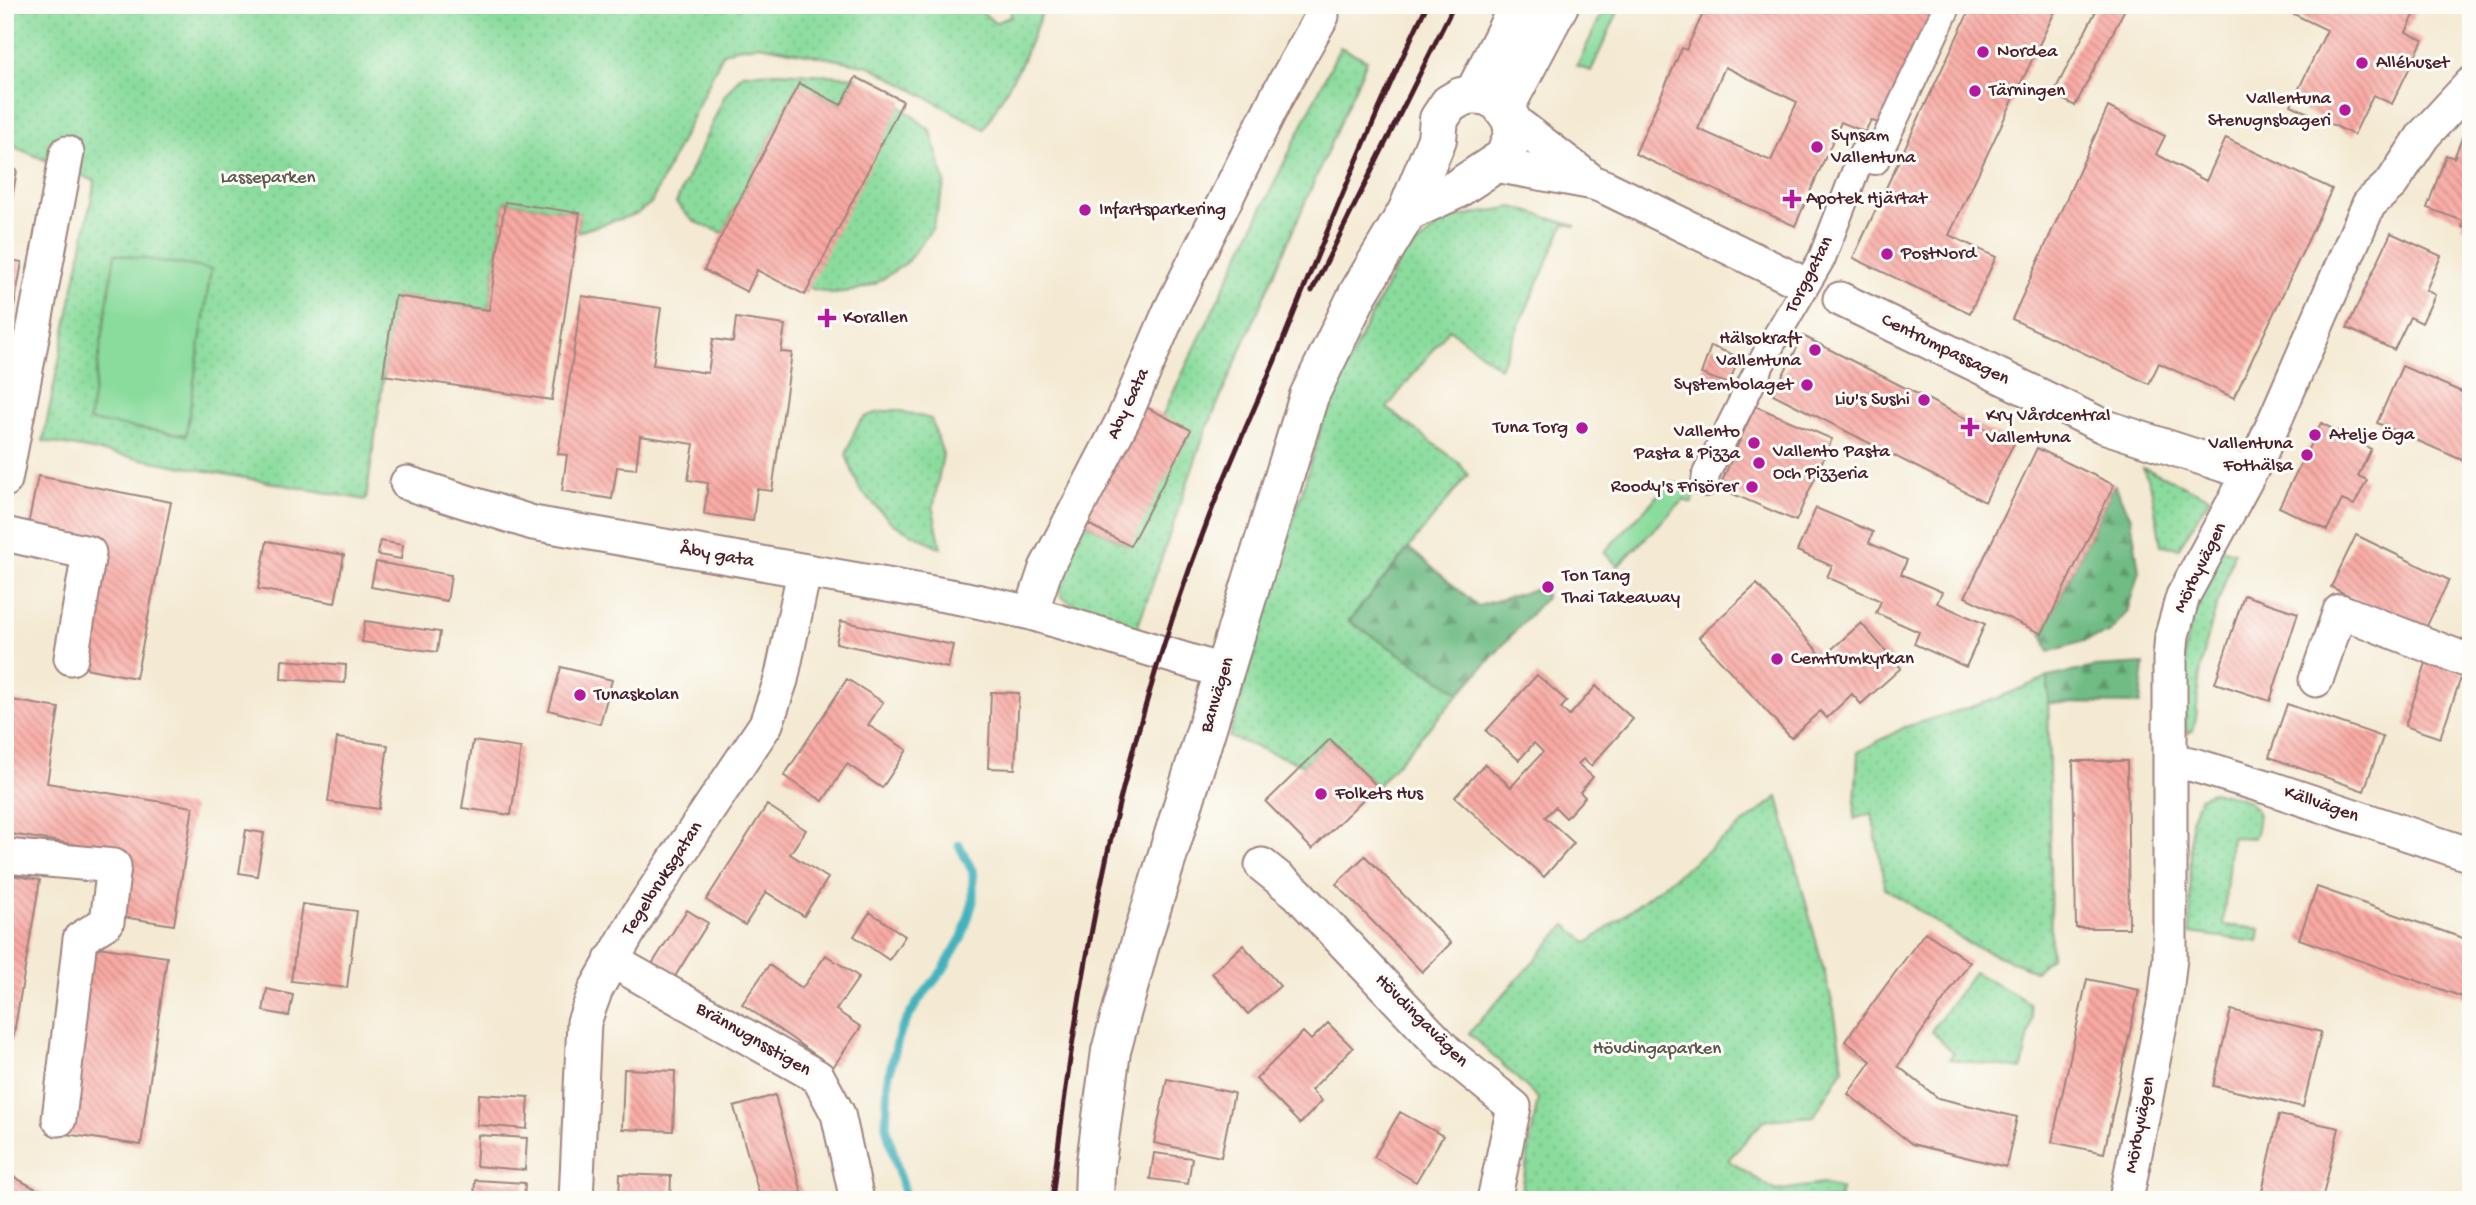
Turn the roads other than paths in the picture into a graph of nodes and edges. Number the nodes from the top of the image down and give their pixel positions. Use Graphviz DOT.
graph roads {
  1 [pos="1519,5"];
  2 [pos="1559,5"];
  3 [pos="1948,5"];
  4 [pos="1322,16"];
  5 [pos="2471,84"];
  6 [pos="1497,107"];
  7 [pos="1437,139"];
  8 [pos="67,153"];
  9 [pos="1489,168"];
  10 [pos="1594,183"];
  11 [pos="1407,212"];
  12 [pos="1796,280"];
  13 [pos="1840,299"];
  14 [pos="2248,473"];
  15 [pos="5,480"];
  16 [pos="407,483"];
  17 [pos="1705,483"];
  18 [pos="5,534"];
  19 [pos="804,572"];
  20 [pos="1031,613"];
  21 [pos="71,657"];
  22 [pos="2471,662"];
  23 [pos="1225,672"];
  24 [pos="2316,680"];
  25 [pos="2170,760"];
  26 [pos="2471,855"];
  27 [pos="5,856"];
  28 [pos="1262,865"];
  29 [pos="611,960"];
  30 [pos="59,1119"];
  31 [pos="576,1200"];
  32 [pos="857,1200"];
  33 [pos="1094,1200"];
  34 [pos="1494,1200"];
  35 [pos="2126,1200"];
  1 -- 6 [label="street"];
  2 -- 6 [label="street"];
  3 -- 17 [label="street, Torggatan"];
  4 -- 20 [label="street, Aby Gata"];
  5 -- 14 [label="street, Mörbyvägen"];
  6 -- 7 [label="street, Banvägen"];
  6 -- 9 [label="street"];
  6 -- 10 [label="street"];
  7 -- 9 [label="street"];
  7 -- 11 [label="street, Banvägen"];
  8 -- 15 [label="street"];
  9 -- 10 [label="street"];
  9 -- 11 [label="street"];
  10 -- 12 [label="street"];
  11 -- 23 [label="street, Banvägen"];
  13 -- 14 [label="street, Centrumpassagen"];
  14 -- 25 [label="street, Mörbyvägen"];
  16 -- 19 [label="street, Åby gata"];
  18 -- 21 [label="street"];
  19 -- 20 [label="street, Åby gata"];
  19 -- 29 [label="street, Tegelbruksgatan"];
  20 -- 23 [label="street"];
  22 -- 24 [label="street"];
  23 -- 33 [label="street, Banvägen"];
  25 -- 26 [label="street, Källvägen"];
  25 -- 35 [label="street, Mörbyvägen"];
  27 -- 30 [label="street"];
  28 -- 34 [label="street, Hövdingavägen"];
  29 -- 31 [label="street, Tegelbruksgatan"];
  29 -- 32 [label="street, Brännugnsstigen"];
}
